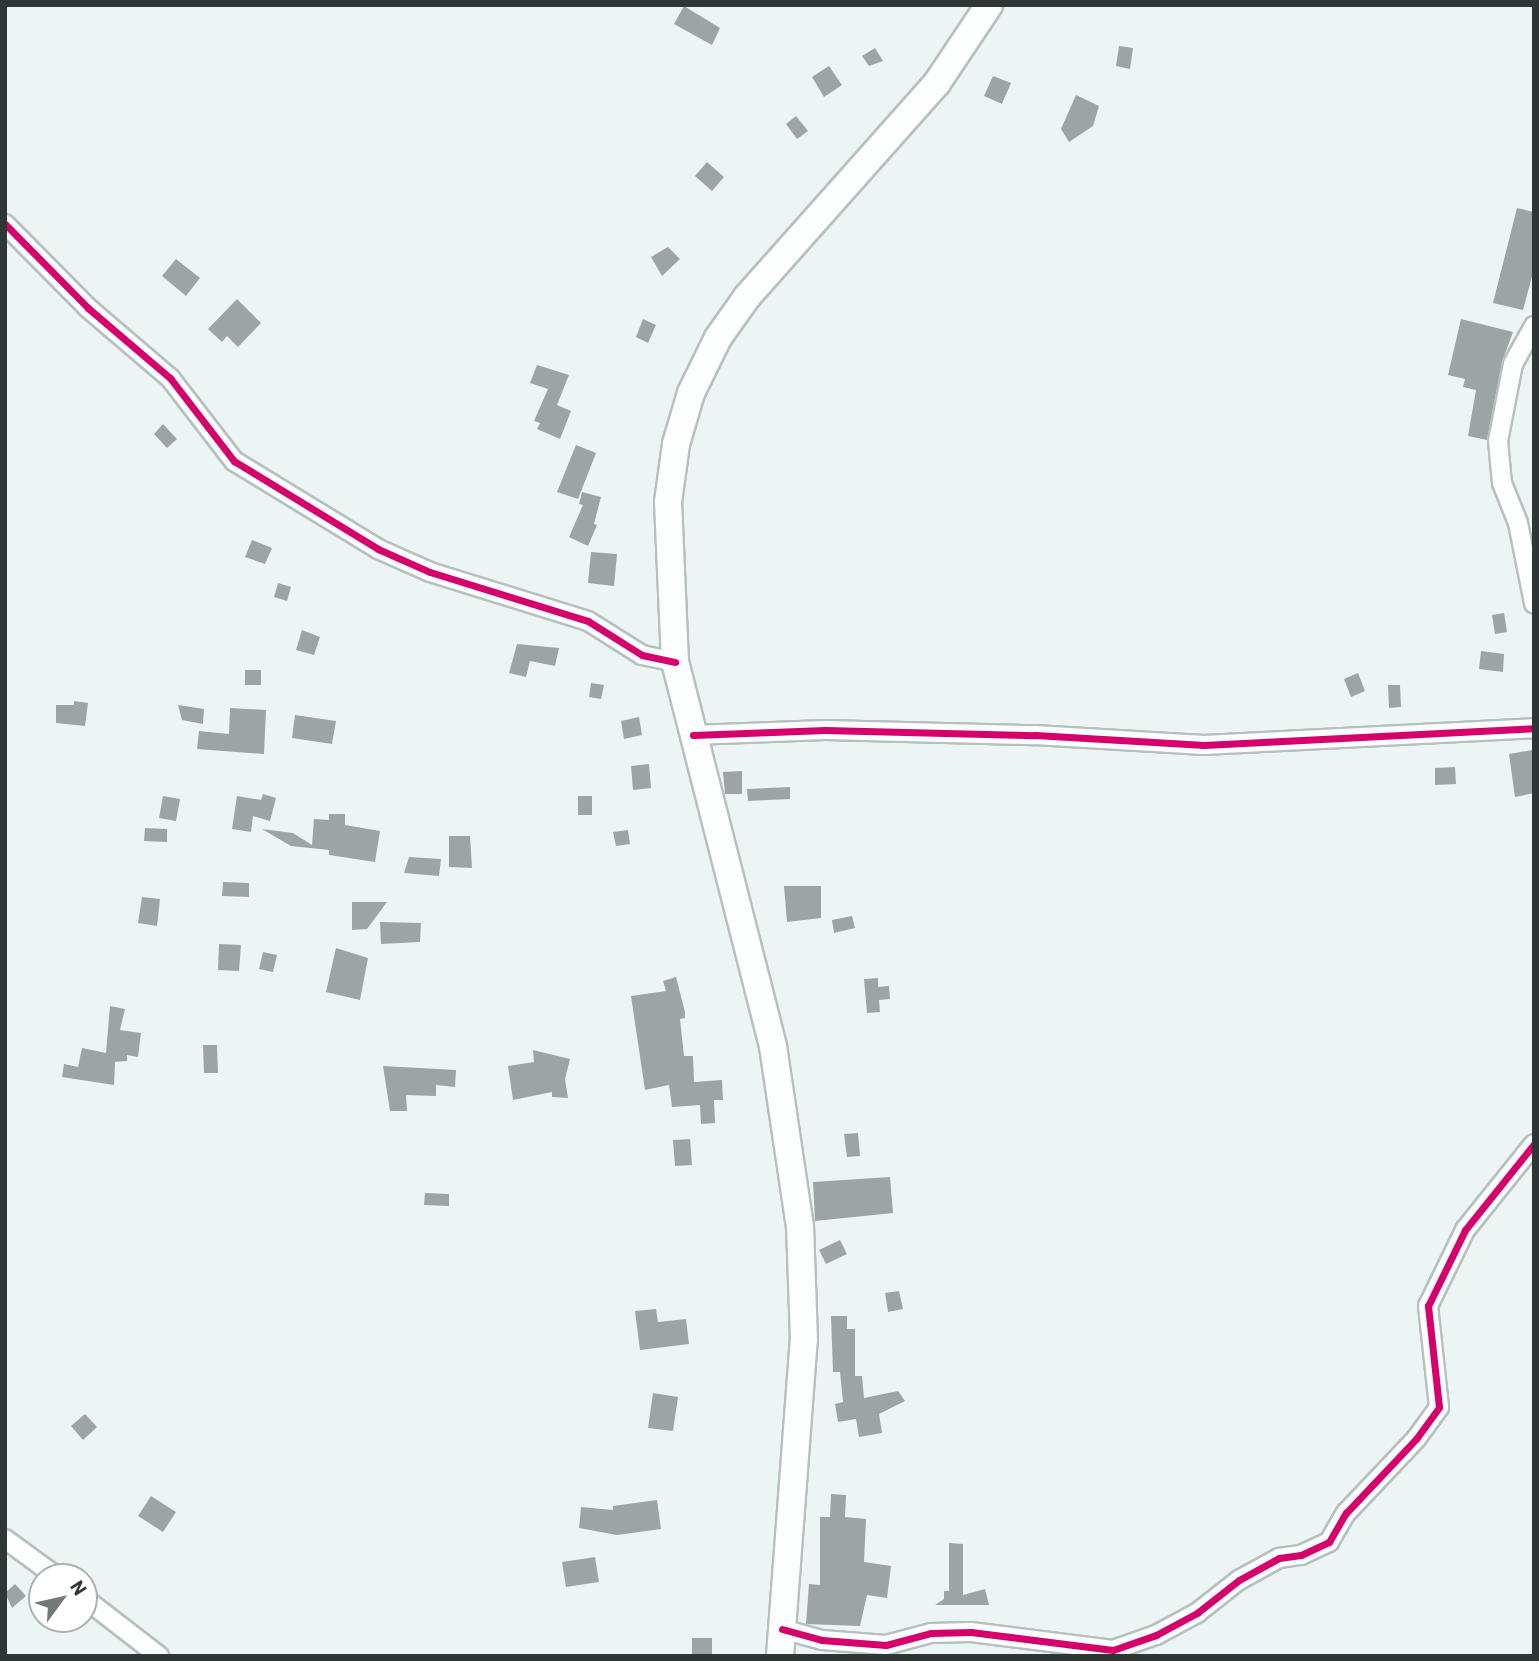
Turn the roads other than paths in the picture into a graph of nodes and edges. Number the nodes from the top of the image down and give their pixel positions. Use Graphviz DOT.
graph roads {
  1 [pos="989,5"];
  2 [pos="5,224"];
  3 [pos="1534,326"];
  4 [pos="1534,603"];
  5 [pos="675,662"];
  6 [pos="1534,728"];
  7 [pos="693,734"];
  8 [pos="1534,1144"];
  9 [pos="5,1539"];
  10 [pos="38,1563"];
  11 [pos="98,1609"];
  12 [pos="782,1629"];
  13 [pos="159,1656"];
  14 [pos="780,1656"];
  1 -- 5 [label="main road"];
  2 -- 5 [label="street"];
  3 -- 4 [label="street"];
  5 -- 7 [label="main road"];
  6 -- 7 [label="street"];
  7 -- 12 [label="main road"];
  8 -- 12 [label="street"];
  9 -- 10 [label="street"];
  11 -- 13 [label="street"];
  12 -- 14 [label="main road"];
}
